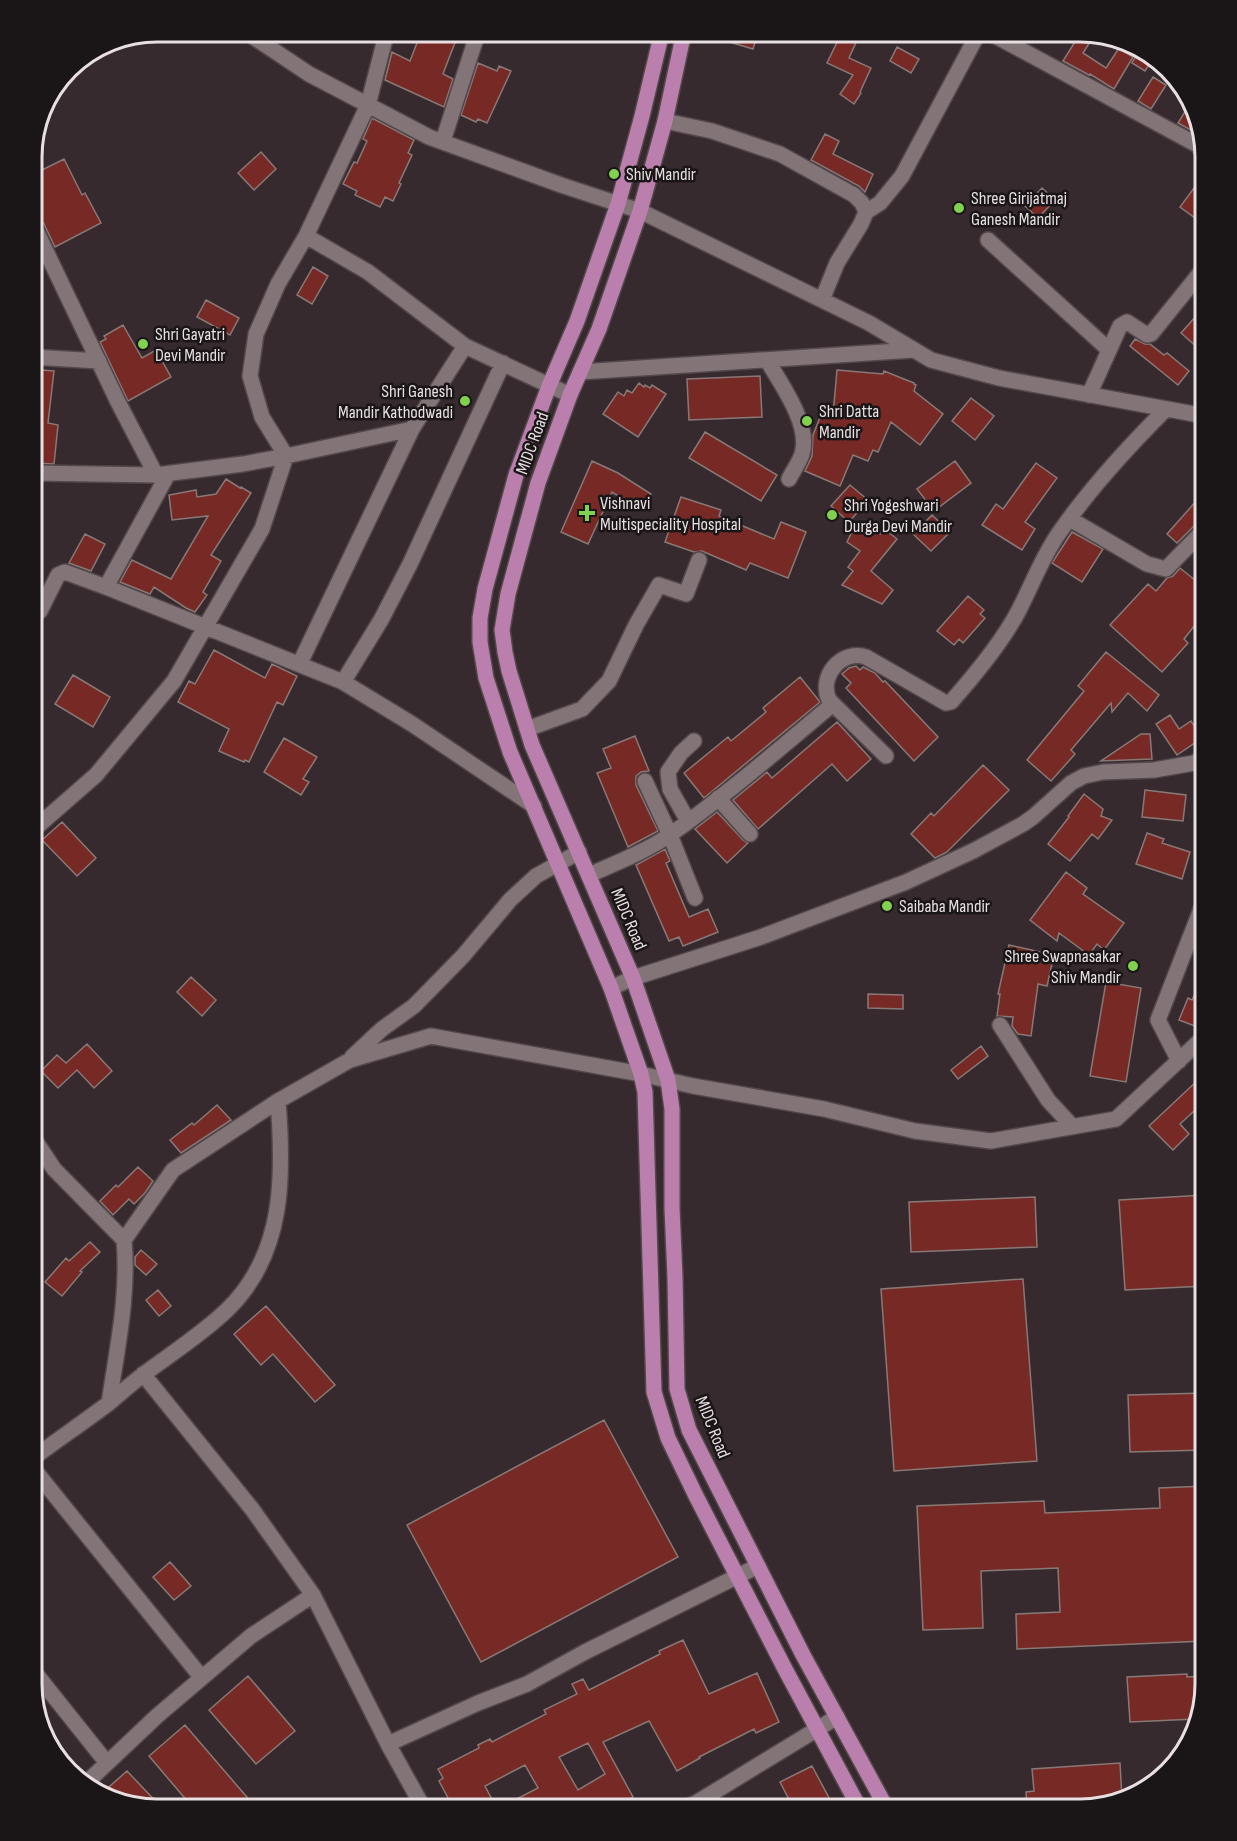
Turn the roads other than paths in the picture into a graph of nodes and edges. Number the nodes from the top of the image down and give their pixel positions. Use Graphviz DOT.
graph roads {
  1 [pos="261,42"];
  2 [pos="384,42"];
  3 [pos="475,42"];
  4 [pos="660,42"];
  5 [pos="682,42"];
  6 [pos="982,42"];
  7 [pos="1007,42"];
  8 [pos="368,105"];
  9 [pos="665,121"];
  10 [pos="443,141"];
  11 [pos="1194,143"];
  12 [pos="618,204"];
  13 [pos="640,211"];
  14 [pos="866,212"];
  15 [pos="306,236"];
  16 [pos="988,240"];
  17 [pos="42,243"];
  18 [pos="1195,280"];
  19 [pos="822,300"];
  20 [pos="465,346"];
  21 [pos="1108,349"];
  22 [pos="915,350"];
  23 [pos="42,358"];
  24 [pos="767,360"];
  25 [pos="99,361"];
  26 [pos="503,363"];
  27 [pos="580,372"];
  28 [pos="549,386"];
  29 [pos="1089,395"];
  30 [pos="570,396"];
  31 [pos="1166,409"];
  32 [pos="1195,414"];
  33 [pos="412,429"];
  34 [pos="286,456"];
  35 [pos="42,473"];
  36 [pos="162,475"];
  37 [pos="789,479"];
  38 [pos="1070,519"];
  39 [pos="1195,540"];
  40 [pos="699,560"];
  41 [pos="106,587"];
  42 [pos="42,606"];
  43 [pos="206,627"];
  44 [pos="300,663"];
  45 [pos="343,682"];
  46 [pos="833,704"];
  47 [pos="527,729"];
  48 [pos="694,741"];
  49 [pos="886,756"];
  50 [pos="1195,762"];
  51 [pos="645,781"];
  52 [pos="718,798"];
  53 [pos="534,806"];
  54 [pos="688,821"];
  55 [pos="42,822"];
  56 [pos="750,834"];
  57 [pos="670,835"];
  58 [pos="579,852"];
  59 [pos="559,863"];
  60 [pos="589,875"];
  61 [pos="695,898"];
  62 [pos="1195,927"];
  63 [pos="633,978"];
  64 [pos="611,988"];
  65 [pos="1000,1025"];
  66 [pos="1195,1046"];
  67 [pos="350,1060"];
  68 [pos="1179,1061"];
  69 [pos="641,1074"];
  70 [pos="668,1080"];
  71 [pos="278,1101"];
  72 [pos="1072,1126"];
  73 [pos="42,1151"];
  74 [pos="649,1220"];
  75 [pos="672,1220"];
  76 [pos="124,1240"];
  77 [pos="143,1374"];
  78 [pos="109,1403"];
  79 [pos="42,1452"];
  80 [pos="42,1479"];
  81 [pos="758,1566"];
  82 [pos="738,1576"];
  83 [pos="313,1595"];
  84 [pos="202,1678"];
  85 [pos="42,1682"];
  86 [pos="837,1717"];
  87 [pos="817,1729"];
  88 [pos="388,1744"];
  89 [pos="107,1763"];
  90 [pos="91,1778"];
  91 [pos="418,1799"];
  92 [pos="703,1799"];
  93 [pos="855,1799"];
  94 [pos="882,1799"];
  1 -- 8 [label="street"];
  2 -- 8 [label="street"];
  3 -- 10 [label="street"];
  4 -- 12 [label="main road, MIDC Road"];
  5 -- 9 [label="main road, MIDC Road"];
  6 -- 14 [label="street"];
  7 -- 11 [label="street"];
  8 -- 10 [label="street"];
  8 -- 15 [label="street"];
  9 -- 13 [label="main road, MIDC Road"];
  9 -- 14 [label="street"];
  10 -- 12 [label="street"];
  12 -- 13 [label="street"];
  12 -- 28 [label="main road, MIDC Road"];
  13 -- 19 [label="street"];
  13 -- 27 [label="main road, MIDC Road"];
  14 -- 19 [label="street"];
  15 -- 20 [label="street"];
  15 -- 34 [label="street"];
  16 -- 21 [label="street"];
  17 -- 25 [label="street"];
  18 -- 21 [label="street"];
  19 -- 22 [label="street"];
  20 -- 26 [label="street"];
  20 -- 33 [label="street"];
  21 -- 29 [label="street"];
  22 -- 24 [label="street"];
  22 -- 29 [label="street"];
  23 -- 25 [label="street"];
  24 -- 27 [label="street"];
  24 -- 37 [label="street"];
  25 -- 36 [label="street"];
  26 -- 28 [label="street"];
  26 -- 45 [label="street"];
  27 -- 30 [label="main road, MIDC Road"];
  28 -- 30 [label="street"];
  28 -- 53 [label="main road, MIDC Road"];
  29 -- 31 [label="street"];
  30 -- 47 [label="main road, MIDC Road"];
  31 -- 32 [label="street"];
  31 -- 38 [label="street"];
  33 -- 34 [label="street"];
  33 -- 44 [label="street"];
  34 -- 36 [label="street"];
  34 -- 43 [label="street"];
  35 -- 36 [label="street"];
  36 -- 41 [label="street"];
  38 -- 39 [label="street"];
  38 -- 46 [label="street"];
  40 -- 47 [label="street"];
  41 -- 42 [label="street"];
  41 -- 43 [label="street"];
  43 -- 44 [label="street"];
  43 -- 55 [label="street"];
  44 -- 45 [label="street"];
  45 -- 53 [label="street"];
  46 -- 49 [label="street"];
  46 -- 52 [label="street"];
  47 -- 58 [label="main road, MIDC Road"];
  48 -- 54 [label="street"];
  50 -- 63 [label="street"];
  51 -- 57 [label="street"];
  52 -- 54 [label="street"];
  52 -- 56 [label="street"];
  53 -- 59 [label="main road, MIDC Road"];
  54 -- 57 [label="street"];
  57 -- 60 [label="street"];
  57 -- 61 [label="street"];
  58 -- 59 [label="street"];
  58 -- 60 [label="main road, MIDC Road"];
  59 -- 64 [label="main road, MIDC Road"];
  59 -- 67 [label="street"];
  60 -- 63 [label="main road, MIDC Road"];
  62 -- 68 [label="street"];
  63 -- 64 [label="street"];
  63 -- 70 [label="main road, MIDC Road"];
  64 -- 69 [label="main road, MIDC Road"];
  65 -- 72 [label="street"];
  66 -- 68 [label="street"];
  67 -- 69 [label="street"];
  67 -- 71 [label="street"];
  68 -- 72 [label="street"];
  69 -- 70 [label="street"];
  69 -- 74 [label="main road, MIDC Road"];
  70 -- 72 [label="street"];
  70 -- 75 [label="main road, MIDC Road"];
  71 -- 76 [label="street"];
  71 -- 77 [label="street"];
  73 -- 76 [label="street"];
  74 -- 75 [label="main road"];
  74 -- 82 [label="main road, MIDC Road"];
  75 -- 81 [label="main road, MIDC Road"];
  76 -- 78 [label="street"];
  77 -- 78 [label="street"];
  77 -- 83 [label="street"];
  78 -- 79 [label="street"];
  80 -- 84 [label="street"];
  81 -- 82 [label="street"];
  81 -- 86 [label="main road, MIDC Road"];
  82 -- 87 [label="main road, MIDC Road"];
  82 -- 88 [label="street"];
  83 -- 84 [label="street"];
  83 -- 88 [label="street"];
  84 -- 89 [label="street"];
  85 -- 89 [label="street"];
  86 -- 87 [label="street"];
  86 -- 94 [label="main road, MIDC Road"];
  87 -- 92 [label="street"];
  87 -- 93 [label="main road, MIDC Road"];
  88 -- 91 [label="street"];
  89 -- 90 [label="street"];
}
